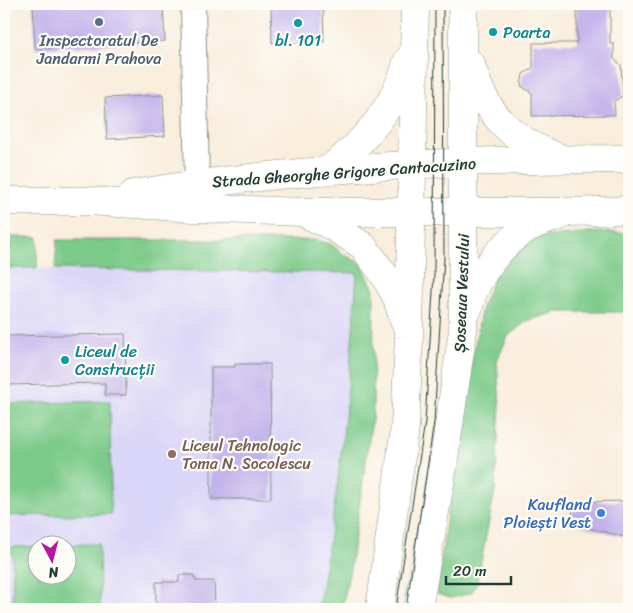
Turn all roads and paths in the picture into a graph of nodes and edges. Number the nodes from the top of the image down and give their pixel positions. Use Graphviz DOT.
graph roads {
  1 [pos="193,4"];
  2 [pos="415,4"];
  3 [pos="463,4"];
  4 [pos="415,34"];
  5 [pos="464,36"];
  6 [pos="564,159"];
  7 [pos="629,159"];
  8 [pos="464,162"];
  9 [pos="412,163"];
  10 [pos="328,170"];
  11 [pos="197,183"];
  12 [pos="4,201"];
  13 [pos="90,201"];
  14 [pos="629,210"];
  15 [pos="302,212"];
  16 [pos="411,212"];
  17 [pos="464,212"];
  18 [pos="570,212"];
  19 [pos="463,330"];
  20 [pos="409,337"];
  21 [pos="380,609"];
  22 [pos="418,609"];
  1 -- 11 [label="street"];
  2 -- 4 [label="main road"];
  3 -- 5 [label="main road, Șoseaua Vestului"];
  4 -- 9 [label="main road"];
  4 -- 10 [label="main road"];
  5 -- 6 [label="main road"];
  5 -- 8 [label="main road, Șoseaua Vestului"];
  6 -- 7 [label="main road, Strada Gheorghe Grigore Cantacuzino"];
  6 -- 8 [label="main road, Strada Gheorghe Grigore Cantacuzino"];
  8 -- 9 [label="main road, Strada Gheorghe Grigore Cantacuzino"];
  8 -- 17 [label="main road, Șoseaua Vestului"];
  9 -- 10 [label="main road, Strada Gheorghe Grigore Cantacuzino"];
  9 -- 16 [label="main road"];
  10 -- 11 [label="main road, Strada Gheorghe Grigore Cantacuzino"];
  11 -- 13 [label="main road, Strada Gheorghe Grigore Cantacuzino"];
  12 -- 13 [label="main road, Strada Gheorghe Grigore Cantacuzino"];
  13 -- 15 [label="main road, Strada Gheorghe Grigore Cantacuzino"];
  14 -- 18 [label="main road, Strada Gheorghe Grigore Cantacuzino"];
  15 -- 16 [label="main road, Strada Gheorghe Grigore Cantacuzino"];
  15 -- 20 [label="main road"];
  16 -- 17 [label="main road, Strada Gheorghe Grigore Cantacuzino"];
  16 -- 20 [label="main road"];
  17 -- 18 [label="main road, Strada Gheorghe Grigore Cantacuzino"];
  17 -- 19 [label="main road, Șoseaua Vestului"];
  18 -- 19 [label="main road"];
  19 -- 22 [label="main road, Șoseaua Vestului"];
  20 -- 21 [label="main road"];
}
